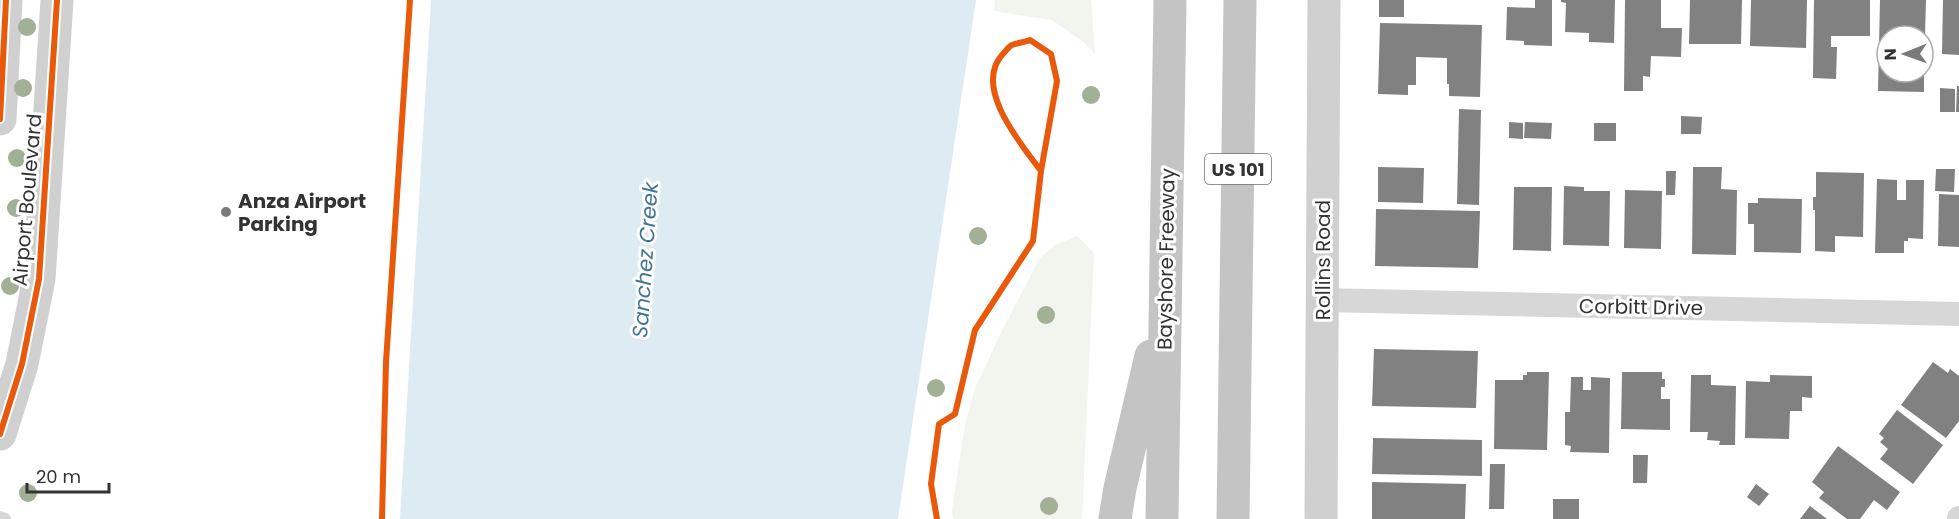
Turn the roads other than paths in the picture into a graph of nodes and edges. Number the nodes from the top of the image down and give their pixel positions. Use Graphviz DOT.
graph roads {
  1 [pos="57,0"];
  2 [pos="1170,0"];
  3 [pos="1240,0"];
  4 [pos="1324,0"];
  5 [pos="4,10"];
  6 [pos="0,119"];
  7 [pos="1165,296"];
  8 [pos="1323,300"];
  9 [pos="1959,314"];
  10 [pos="11,361"];
  11 [pos="0,434"];
  12 [pos="0,517"];
  13 [pos="5,519"];
  14 [pos="1115,519"];
  15 [pos="1162,519"];
  16 [pos="1233,519"];
  17 [pos="1322,519"];
  1 -- 10 [label="main road, Airport Boulevard"];
  2 -- 7 [label="highway, Bayshore Freeway"];
  3 -- 16 [label="highway, US 101"];
  4 -- 8 [label="main road, Rollins Road"];
  5 -- 6 [label="main road, Airport Boulevard"];
  7 -- 14 [label="highway"];
  7 -- 15 [label="highway, Bayshore Freeway"];
  8 -- 9 [label="street, Corbitt Drive"];
  8 -- 17 [label="main road, Rollins Road"];
  10 -- 11 [label="main road, Airport Boulevard"];
  12 -- 13 [label="lane"];
}
